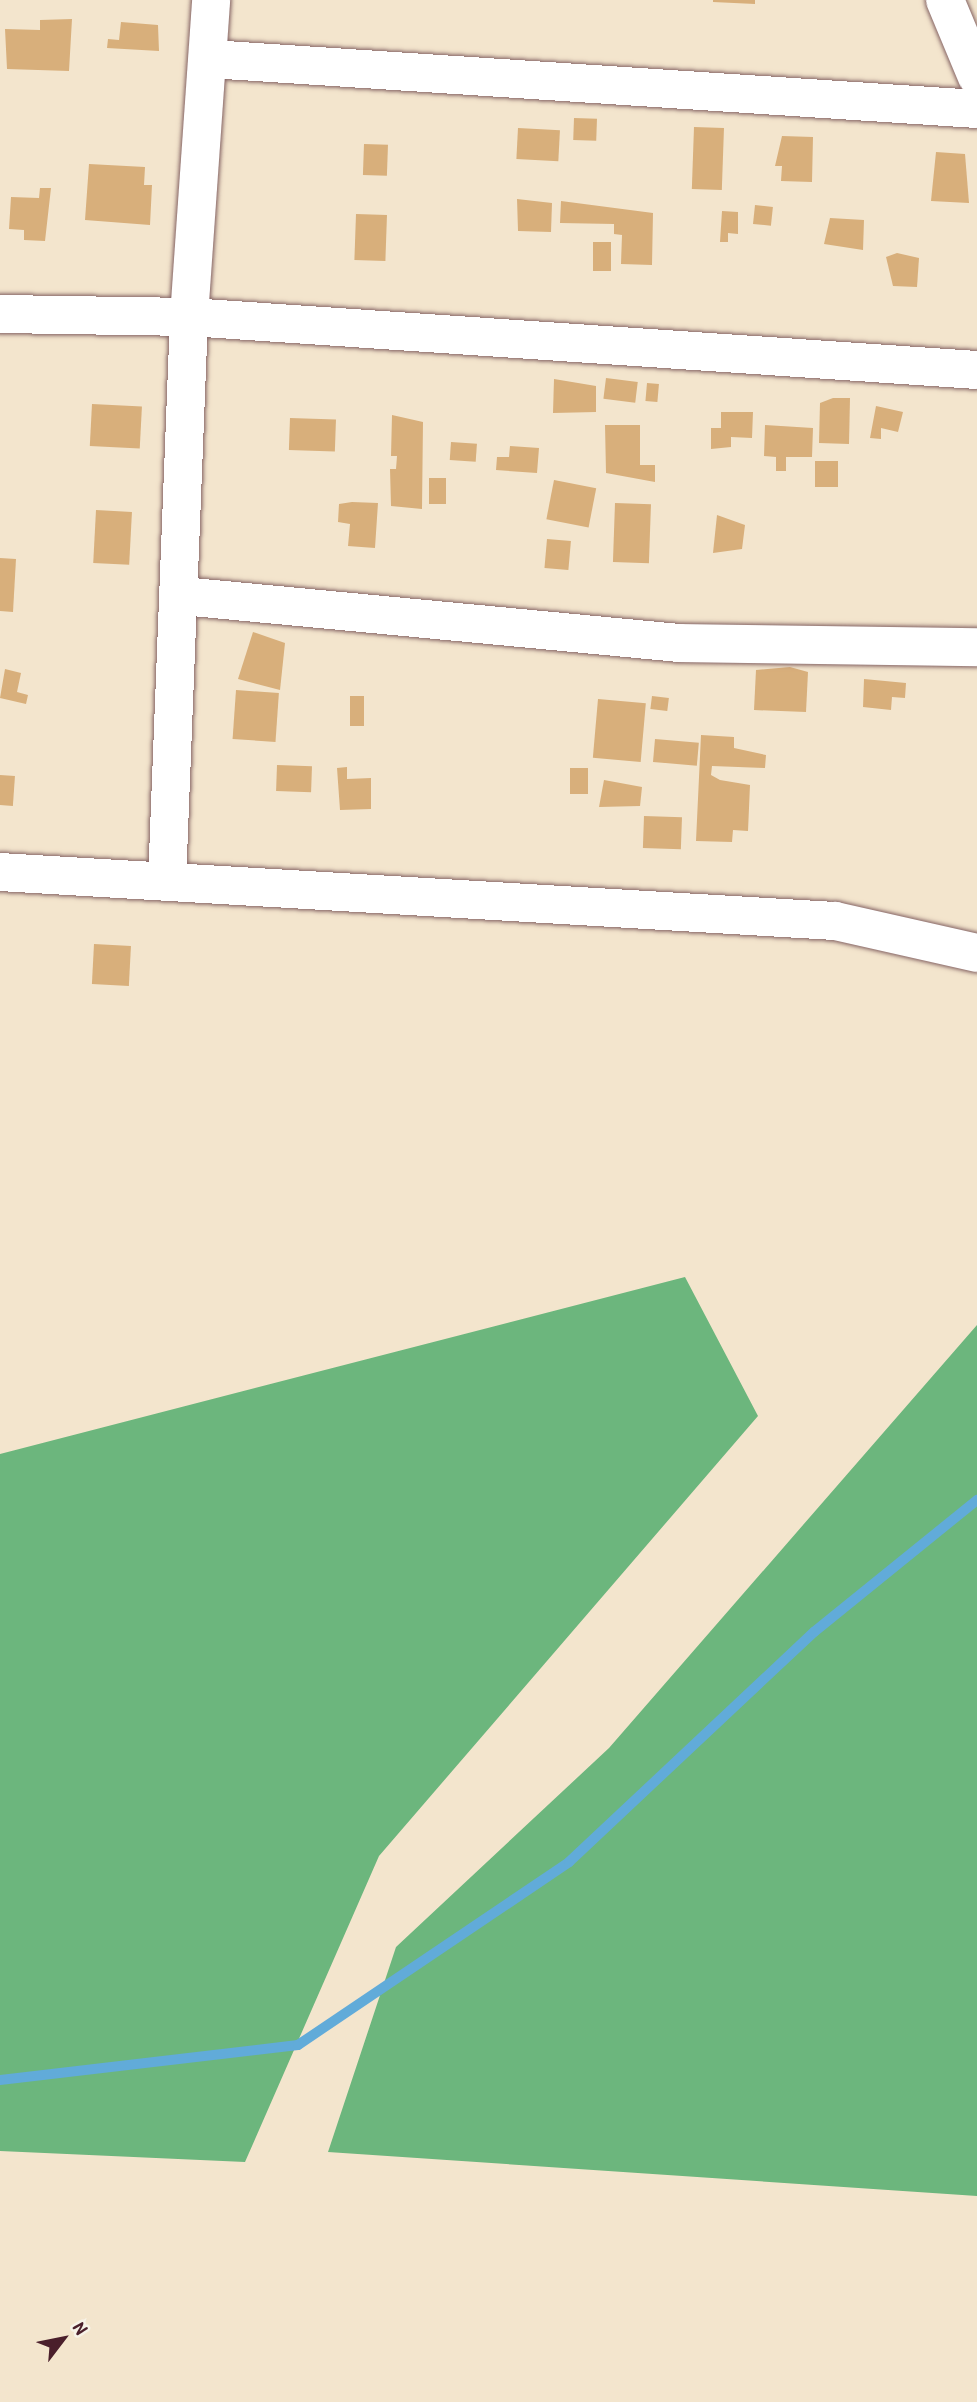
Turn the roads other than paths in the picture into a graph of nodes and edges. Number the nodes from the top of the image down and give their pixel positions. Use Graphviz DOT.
graph roads {
  1 [pos="211,0"];
  2 [pos="945,0"];
  3 [pos="210,59"];
  4 [pos="977,77"];
  5 [pos="977,109"];
  6 [pos="0,314"];
  7 [pos="188,317"];
  8 [pos="977,370"];
  9 [pos="182,596"];
  10 [pos="977,647"];
  11 [pos="0,872"];
  12 [pos="167,882"];
  13 [pos="977,953"];
  1 -- 3 [label="street"];
  2 -- 4 [label="street"];
  3 -- 5 [label="street"];
  3 -- 7 [label="street"];
  6 -- 7 [label="street"];
  7 -- 8 [label="street"];
  7 -- 9 [label="street"];
  9 -- 10 [label="street"];
  9 -- 12 [label="street"];
  11 -- 12 [label="street"];
  12 -- 13 [label="street"];
}
